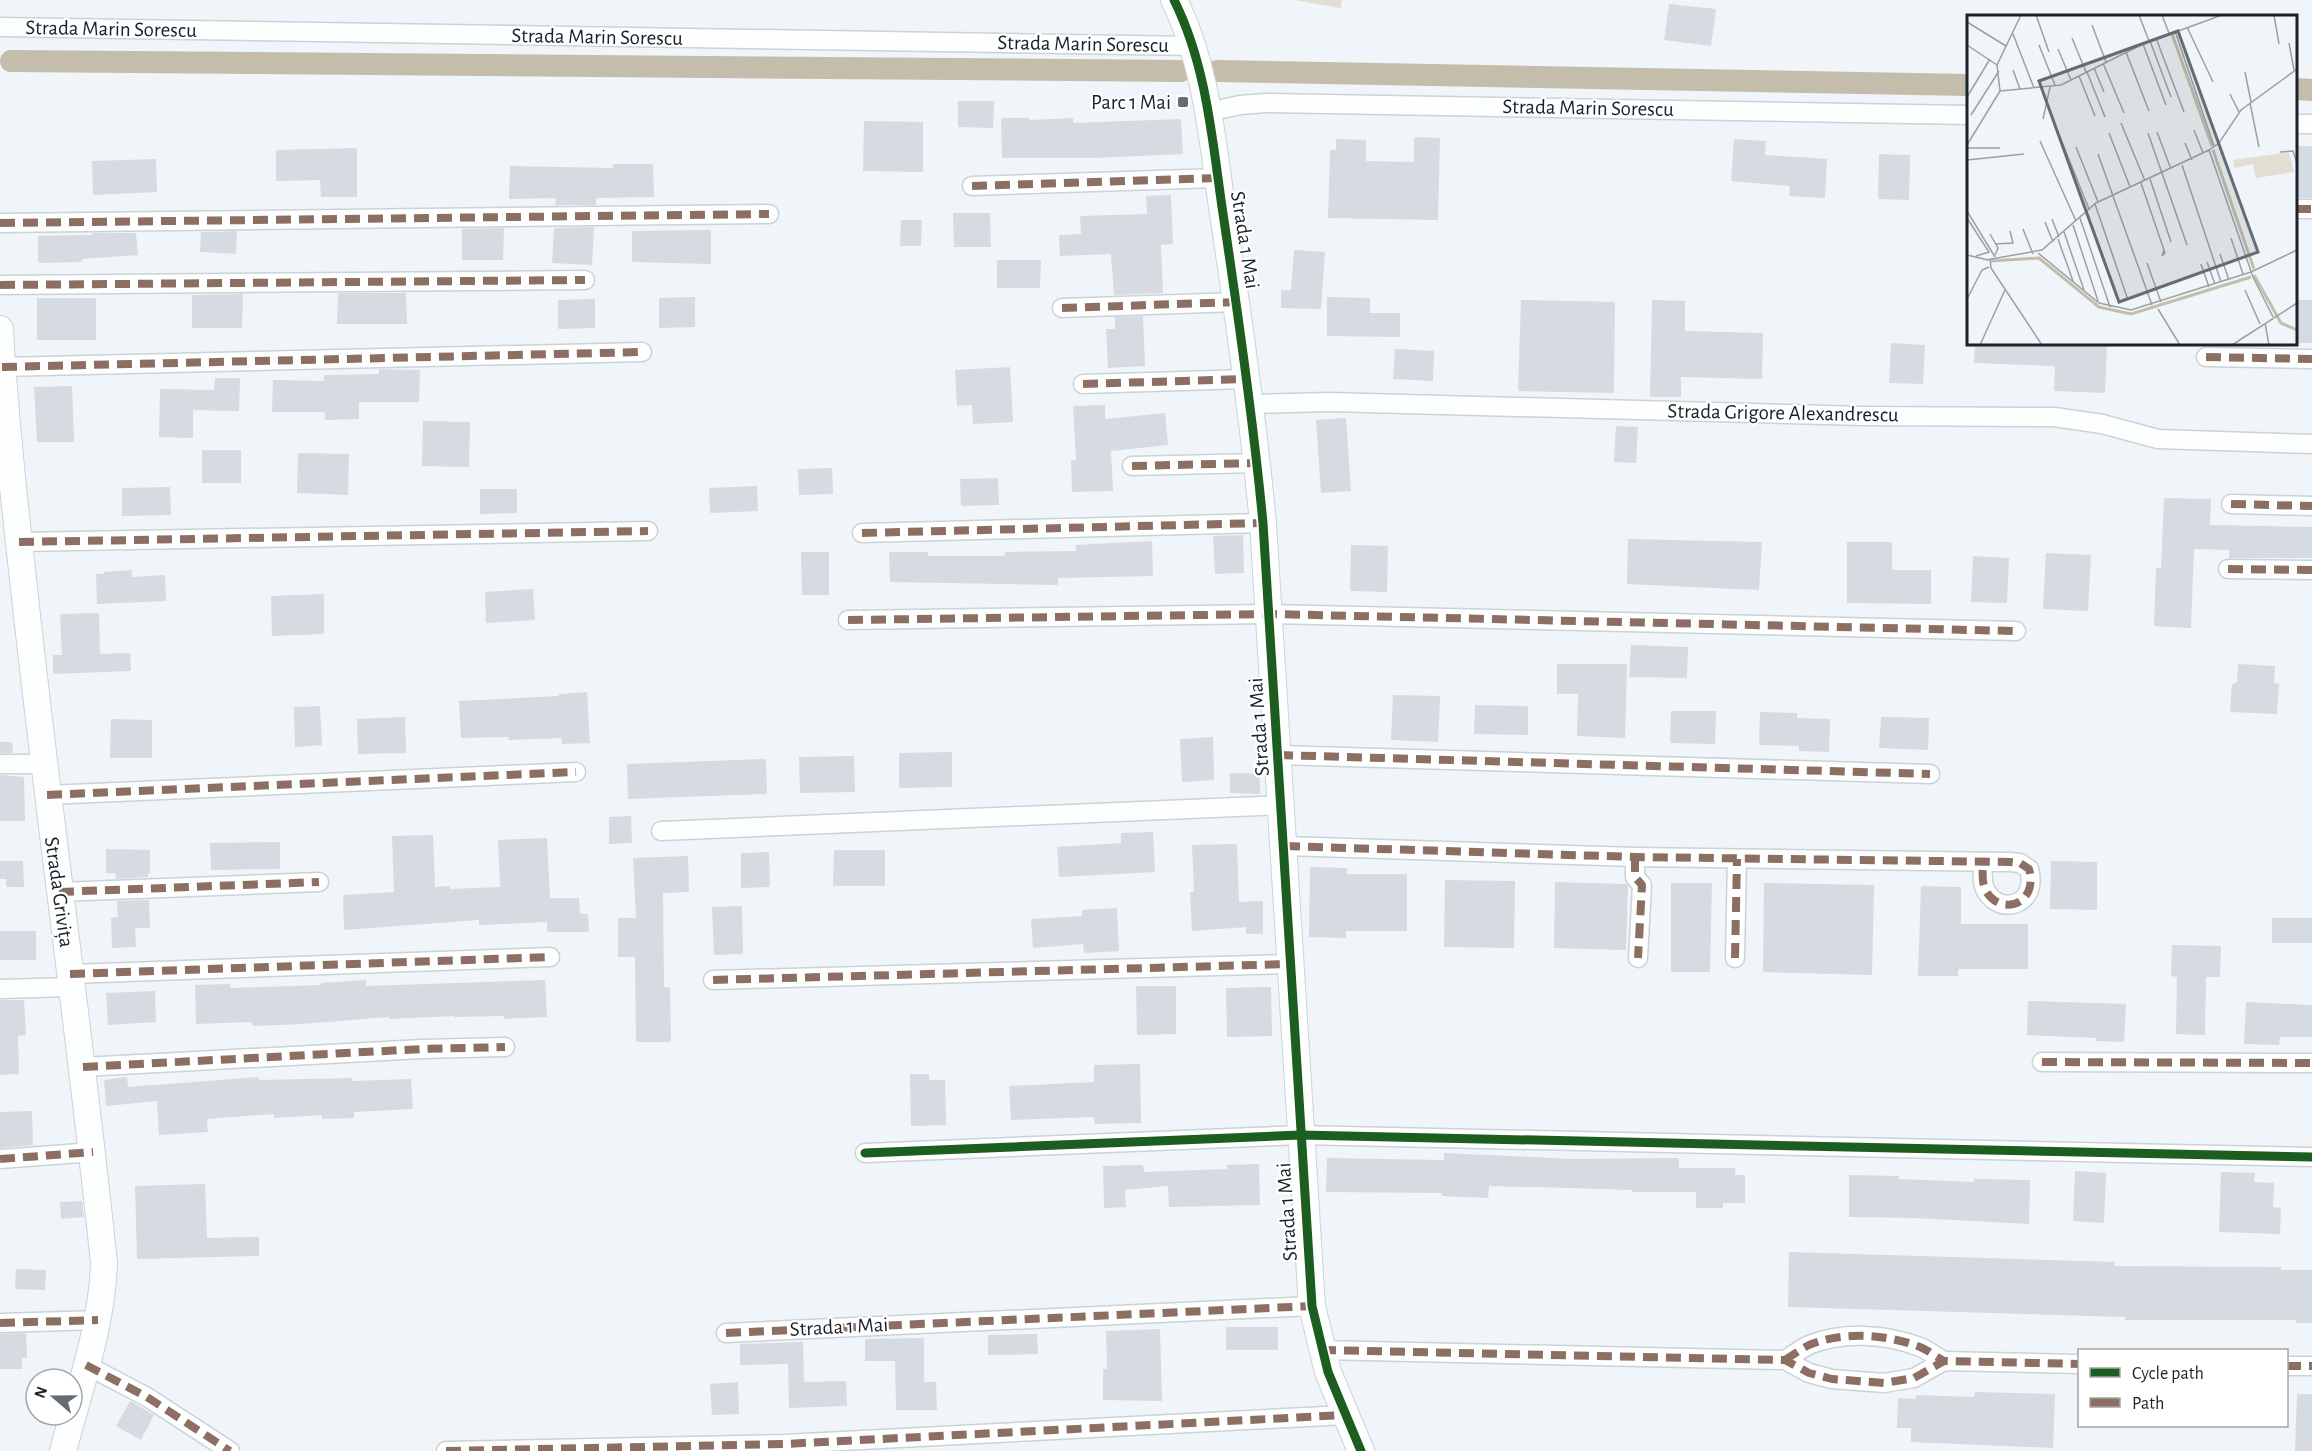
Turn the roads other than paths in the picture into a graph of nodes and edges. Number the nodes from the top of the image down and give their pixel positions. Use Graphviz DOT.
graph roads {
  1 [pos="1174,0"];
  2 [pos="0,27"];
  3 [pos="1194,46"];
  4 [pos="1208,112"];
  5 [pos="1967,115"];
  6 [pos="1218,178"];
  7 [pos="972,186"];
  8 [pos="769,214"];
  9 [pos="0,222"];
  10 [pos="585,280"];
  11 [pos="0,285"];
  12 [pos="1237,302"];
  13 [pos="1062,308"];
  14 [pos="0,329"];
  15 [pos="642,352"];
  16 [pos="2205,357"];
  17 [pos="2312,359"];
  18 [pos="2,367"];
  19 [pos="1083,384"];
  20 [pos="1250,392"];
  21 [pos="2312,444"];
  22 [pos="1257,463"];
  23 [pos="1132,466"];
  24 [pos="2231,504"];
  25 [pos="2312,506"];
  26 [pos="1263,523"];
  27 [pos="648,531"];
  28 [pos="862,533"];
  29 [pos="19,542"];
  30 [pos="2228,569"];
  31 [pos="2312,570"];
  32 [pos="1269,614"];
  33 [pos="848,620"];
  34 [pos="2016,631"];
  35 [pos="1278,755"];
  36 [pos="0,764"];
  37 [pos="43,764"];
  38 [pos="576,772"];
  39 [pos="1930,774"];
  40 [pos="46,795"];
  41 [pos="1282,805"];
  42 [pos="661,831"];
  43 [pos="1285,846"];
  44 [pos="1635,857"];
  45 [pos="1737,859"];
  46 [pos="1983,862"];
  47 [pos="319,882"];
  48 [pos="59,892"];
  49 [pos="550,957"];
  50 [pos="1638,958"];
  51 [pos="1735,958"];
  52 [pos="1292,964"];
  53 [pos="713,980"];
  54 [pos="71,981"];
  55 [pos="0,989"];
  56 [pos="505,1047"];
  57 [pos="2042,1062"];
  58 [pos="2312,1063"];
  59 [pos="83,1067"];
  60 [pos="1300,1135"];
  61 [pos="93,1152"];
  62 [pos="865,1153"];
  63 [pos="2312,1158"];
  64 [pos="0,1159"];
  65 [pos="1312,1306"];
  66 [pos="98,1320"];
  67 [pos="0,1323"];
  68 [pos="726,1332"];
  69 [pos="1321,1350"];
  70 [pos="1785,1360"];
  71 [pos="1944,1362"];
  72 [pos="2078,1364"];
  73 [pos="86,1365"];
  74 [pos="2288,1366"];
  75 [pos="2312,1366"];
  76 [pos="1345,1415"];
  77 [pos="63,1451"];
  78 [pos="231,1451"];
  79 [pos="446,1451"];
  80 [pos="1361,1451"];
  1 -- 3 [label="street, Strada 1 Mai"];
  2 -- 3 [label="street, Strada Marin Sorescu"];
  3 -- 4 [label="street, Strada 1 Mai"];
  4 -- 5 [label="street, Strada Marin Sorescu"];
  4 -- 6 [label="street, Strada 1 Mai"];
  6 -- 7 [label="street, Strada 1 Mai"];
  6 -- 12 [label="street, Strada 1 Mai"];
  8 -- 9 [label="street"];
  10 -- 11 [label="street"];
  12 -- 13 [label="street, Strada 1 Mai"];
  12 -- 20 [label="street, Strada 1 Mai"];
  14 -- 18 [label="street, Strada Grivița"];
  15 -- 18 [label="street"];
  16 -- 17 [label="street"];
  18 -- 29 [label="street, Strada Grivița"];
  19 -- 20 [label="street"];
  20 -- 21 [label="street, Strada Grigore Alexandrescu"];
  20 -- 22 [label="street, Strada 1 Mai"];
  22 -- 23 [label="street"];
  22 -- 26 [label="street, Strada 1 Mai"];
  24 -- 25 [label="street"];
  26 -- 28 [label="street"];
  26 -- 32 [label="street, Strada 1 Mai"];
  27 -- 29 [label="street"];
  29 -- 37 [label="street, Strada Grivița"];
  30 -- 31 [label="street"];
  32 -- 33 [label="street"];
  32 -- 34 [label="street"];
  32 -- 35 [label="street, Strada 1 Mai"];
  35 -- 39 [label="street"];
  35 -- 41 [label="street, Strada 1 Mai"];
  36 -- 37 [label="street"];
  37 -- 40 [label="street, Strada Grivița"];
  38 -- 40 [label="street"];
  40 -- 48 [label="street, Strada Grivița"];
  41 -- 42 [label="street"];
  41 -- 43 [label="street, Strada 1 Mai"];
  43 -- 44 [label="street"];
  43 -- 52 [label="street, Strada 1 Mai"];
  44 -- 45 [label="street"];
  44 -- 50 [label="street"];
  45 -- 46 [label="street"];
  45 -- 51 [label="street"];
  47 -- 48 [label="street"];
  48 -- 54 [label="street, Strada Grivița"];
  49 -- 54 [label="street"];
  52 -- 53 [label="street"];
  52 -- 60 [label="street, Strada 1 Mai"];
  54 -- 55 [label="street"];
  54 -- 59 [label="street, Strada Grivița"];
  56 -- 59 [label="street"];
  57 -- 58 [label="street"];
  59 -- 61 [label="street, Strada Grivița"];
  60 -- 62 [label="street"];
  60 -- 63 [label="street"];
  60 -- 65 [label="street, Strada 1 Mai"];
  61 -- 64 [label="street"];
  61 -- 66 [label="street, Strada Grivița"];
  65 -- 68 [label="street, Strada 1 Mai"];
  65 -- 69 [label="street, Strada 1 Mai"];
  66 -- 67 [label="street"];
  66 -- 73 [label="street, Strada Grivița"];
  69 -- 70 [label="street"];
  69 -- 76 [label="street, Strada 1 Mai"];
  70 -- 71 [label="street"];
  70 -- 71 [label="street"];
  71 -- 72 [label="street"];
  73 -- 77 [label="street, Strada Grivița"];
  73 -- 78 [label="street"];
  74 -- 75 [label="street"];
  76 -- 79 [label="street"];
  76 -- 80 [label="street, Strada 1 Mai"];
}
